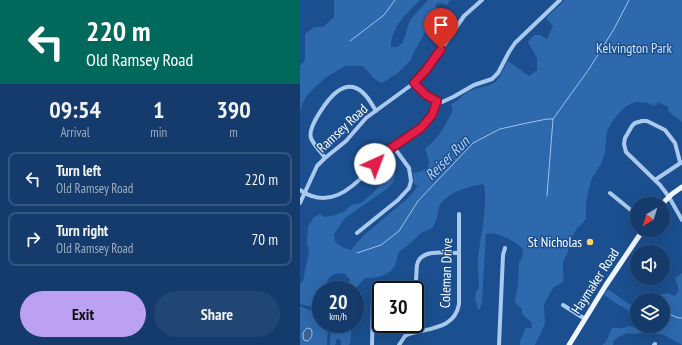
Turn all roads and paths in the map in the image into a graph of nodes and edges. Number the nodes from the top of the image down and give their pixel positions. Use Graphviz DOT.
graph roads {
  1 [pos="482,0"];
  2 [pos="560,0"];
  3 [pos="414,83"];
  4 [pos="437,101"];
  5 [pos="376,111"];
  6 [pos="393,146"];
  7 [pos="325,158"];
  8 [pos="681,162"];
  9 [pos="655,180"];
  10 [pos="682,187"];
  11 [pos="300,190"];
  12 [pos="304,193"];
  13 [pos="610,193"];
  14 [pos="669,197"];
  15 [pos="670,199"];
  16 [pos="300,203"];
  17 [pos="630,209"];
  18 [pos="459,214"];
  19 [pos="682,220"];
  20 [pos="357,233"];
  21 [pos="638,237"];
  22 [pos="505,248"];
  23 [pos="459,253"];
  24 [pos="415,281"];
  25 [pos="562,305"];
  26 [pos="585,319"];
  27 [pos="424,330"];
  28 [pos="372,333"];
  29 [pos="412,333"];
  30 [pos="372,345"];
  31 [pos="399,345"];
  32 [pos="499,345"];
  33 [pos="569,345"];
  1 -- 3 [label="street, Ramsey Road"];
  2 -- 4 [label="street"];
  3 -- 4 [label="street"];
  3 -- 5 [label="street, Ramsey Road"];
  4 -- 6 [label="street"];
  5 -- 7 [label="street, Ramsey Road"];
  5 -- 7 [label="street"];
  6 -- 12 [label="street"];
  6 -- 20 [label="street"];
  7 -- 12 [label="street, Ramsey Road"];
  8 -- 9 [label="street"];
  8 -- 9 [label="street"];
  9 -- 14 [label="street"];
  10 -- 14 [label="main road"];
  11 -- 12 [label="street"];
  12 -- 16 [label="street, Ramsey Road"];
  13 -- 17 [label="street"];
  15 -- 19 [label="street"];
  18 -- 23 [label="street, Coleman Drive"];
  21 -- 26 [label="main road, Haymaker Road"];
  22 -- 32 [label="street"];
  23 -- 24 [label="street"];
  23 -- 27 [label="street, Coleman Drive"];
  25 -- 26 [label="street"];
  26 -- 33 [label="main road, Haymaker Road"];
  28 -- 30 [label="street"];
  29 -- 31 [label="street, Coleman Drive"];
}
